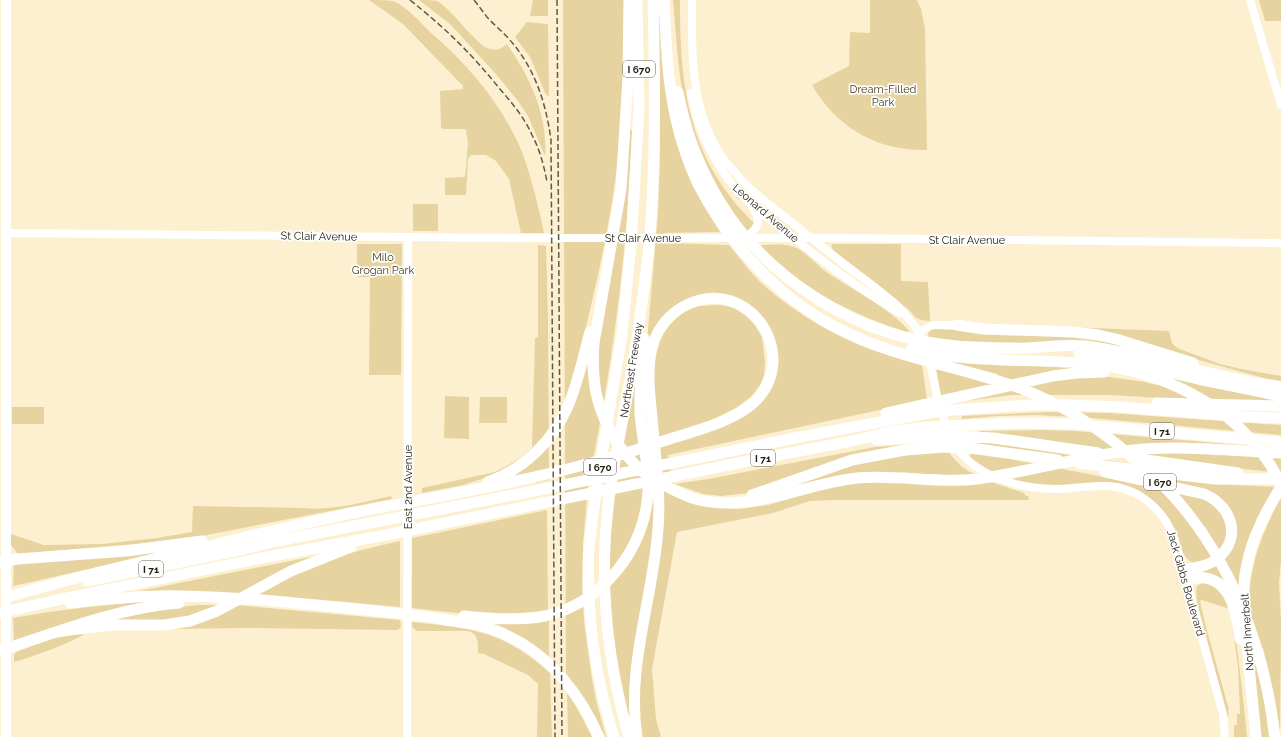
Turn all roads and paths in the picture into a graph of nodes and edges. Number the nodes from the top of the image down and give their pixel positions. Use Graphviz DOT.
graph roads {
  1 [pos="6,0"];
  2 [pos="630,0"];
  3 [pos="637,0"];
  4 [pos="653,0"];
  5 [pos="664,0"];
  6 [pos="668,0"];
  7 [pos="692,0"];
  8 [pos="1250,0"];
  9 [pos="692,39"];
  10 [pos="1281,105"];
  11 [pos="746,198"];
  12 [pos="651,221"];
  13 [pos="5,233"];
  14 [pos="408,237"];
  15 [pos="795,239"];
  16 [pos="812,239"];
  17 [pos="741,243"];
  18 [pos="1281,243"];
  19 [pos="604,286"];
  20 [pos="908,317"];
  21 [pos="958,325"];
  22 [pos="914,335"];
  23 [pos="1028,348"];
  24 [pos="939,354"];
  25 [pos="1154,378"];
  26 [pos="1254,383"];
  27 [pos="1281,387"];
  28 [pos="1281,396"];
  29 [pos="1281,406"];
  30 [pos="1120,407"];
  31 [pos="924,409"];
  32 [pos="1281,418"];
  33 [pos="929,431"];
  34 [pos="1281,442"];
  35 [pos="1281,453"];
  36 [pos="1048,459"];
  37 [pos="1280,482"];
  38 [pos="671,488"];
  39 [pos="454,493"];
  40 [pos="262,532"];
  41 [pos="371,538"];
  42 [pos="4,564"];
  43 [pos="1185,575"];
  44 [pos="5,597"];
  45 [pos="227,602"];
  46 [pos="16,609"];
  47 [pos="0,613"];
  48 [pos="414,614"];
  49 [pos="61,631"];
  50 [pos="3,650"];
  51 [pos="1253,701"];
  52 [pos="6,737"];
  53 [pos="407,737"];
  54 [pos="599,737"];
  55 [pos="614,737"];
  56 [pos="629,737"];
  57 [pos="637,737"];
  58 [pos="1225,737"];
  59 [pos="1256,737"];
  60 [pos="1275,737"];
  1 -- 13 [label="main road"];
  2 -- 19 [label="highway"];
  3 -- 55 [label="highway, Northeast Freeway / I 670"];
  4 -- 12 [label="highway, Northeast Freeway"];
  5 -- 17 [label="highway, I 670"];
  6 -- 22 [label="highway"];
  7 -- 9 [label="street, Leonard Avenue"];
  8 -- 10 [label="street"];
  9 -- 11 [label="street, Leonard Avenue"];
  9 -- 16 [label="street, Leonard Avenue"];
  11 -- 15 [label="street, Leonard Avenue"];
  11 -- 17 [label="street"];
  12 -- 48 [label="highway"];
  12 -- 56 [label="highway, Northeast Freeway"];
  13 -- 14 [label="street, St Clair Avenue"];
  13 -- 42 [label="main road"];
  14 -- 17 [label="street, St Clair Avenue"];
  14 -- 53 [label="street, East 2nd Avenue"];
  15 -- 16 [label="street, St Clair Avenue"];
  15 -- 17 [label="street, St Clair Avenue"];
  15 -- 20 [label="street, Leonard Avenue"];
  16 -- 18 [label="street, St Clair Avenue"];
  16 -- 20 [label="street, Leonard Avenue"];
  17 -- 24 [label="highway, I 670"];
  19 -- 38 [label="highway"];
  19 -- 39 [label="highway"];
  20 -- 22 [label="street, Leonard Avenue"];
  21 -- 22 [label="street"];
  21 -- 26 [label="highway"];
  22 -- 24 [label="highway"];
  22 -- 43 [label="street, Jack Gibbs Boulevard"];
  23 -- 24 [label="highway"];
  23 -- 26 [label="highway"];
  23 -- 28 [label="highway"];
  24 -- 25 [label="highway"];
  24 -- 60 [label="highway, I 670"];
  25 -- 31 [label="highway"];
  25 -- 37 [label="highway"];
  26 -- 27 [label="highway"];
  29 -- 30 [label="highway"];
  30 -- 31 [label="highway, I 71"];
  30 -- 32 [label="highway, I 71"];
  31 -- 44 [label="highway, I 71"];
  33 -- 34 [label="highway, I 71"];
  33 -- 37 [label="highway"];
  33 -- 41 [label="highway, I 71"];
  35 -- 38 [label="highway"];
  36 -- 37 [label="highway"];
  36 -- 38 [label="highway"];
  36 -- 43 [label="highway"];
  37 -- 51 [label="highway, North Innerbelt"];
  39 -- 40 [label="highway"];
  39 -- 57 [label="highway"];
  40 -- 42 [label="highway"];
  40 -- 44 [label="highway"];
  41 -- 45 [label="highway"];
  41 -- 46 [label="highway, I 71"];
  42 -- 50 [label="main road"];
  43 -- 51 [label="highway"];
  43 -- 58 [label="street, Jack Gibbs Boulevard"];
  45 -- 46 [label="highway"];
  45 -- 48 [label="highway"];
  45 -- 49 [label="highway"];
  45 -- 49 [label="highway"];
  46 -- 47 [label="highway, I 71"];
  48 -- 54 [label="highway"];
  49 -- 50 [label="highway"];
  50 -- 52 [label="main road"];
  51 -- 59 [label="highway, North Innerbelt"];
}
